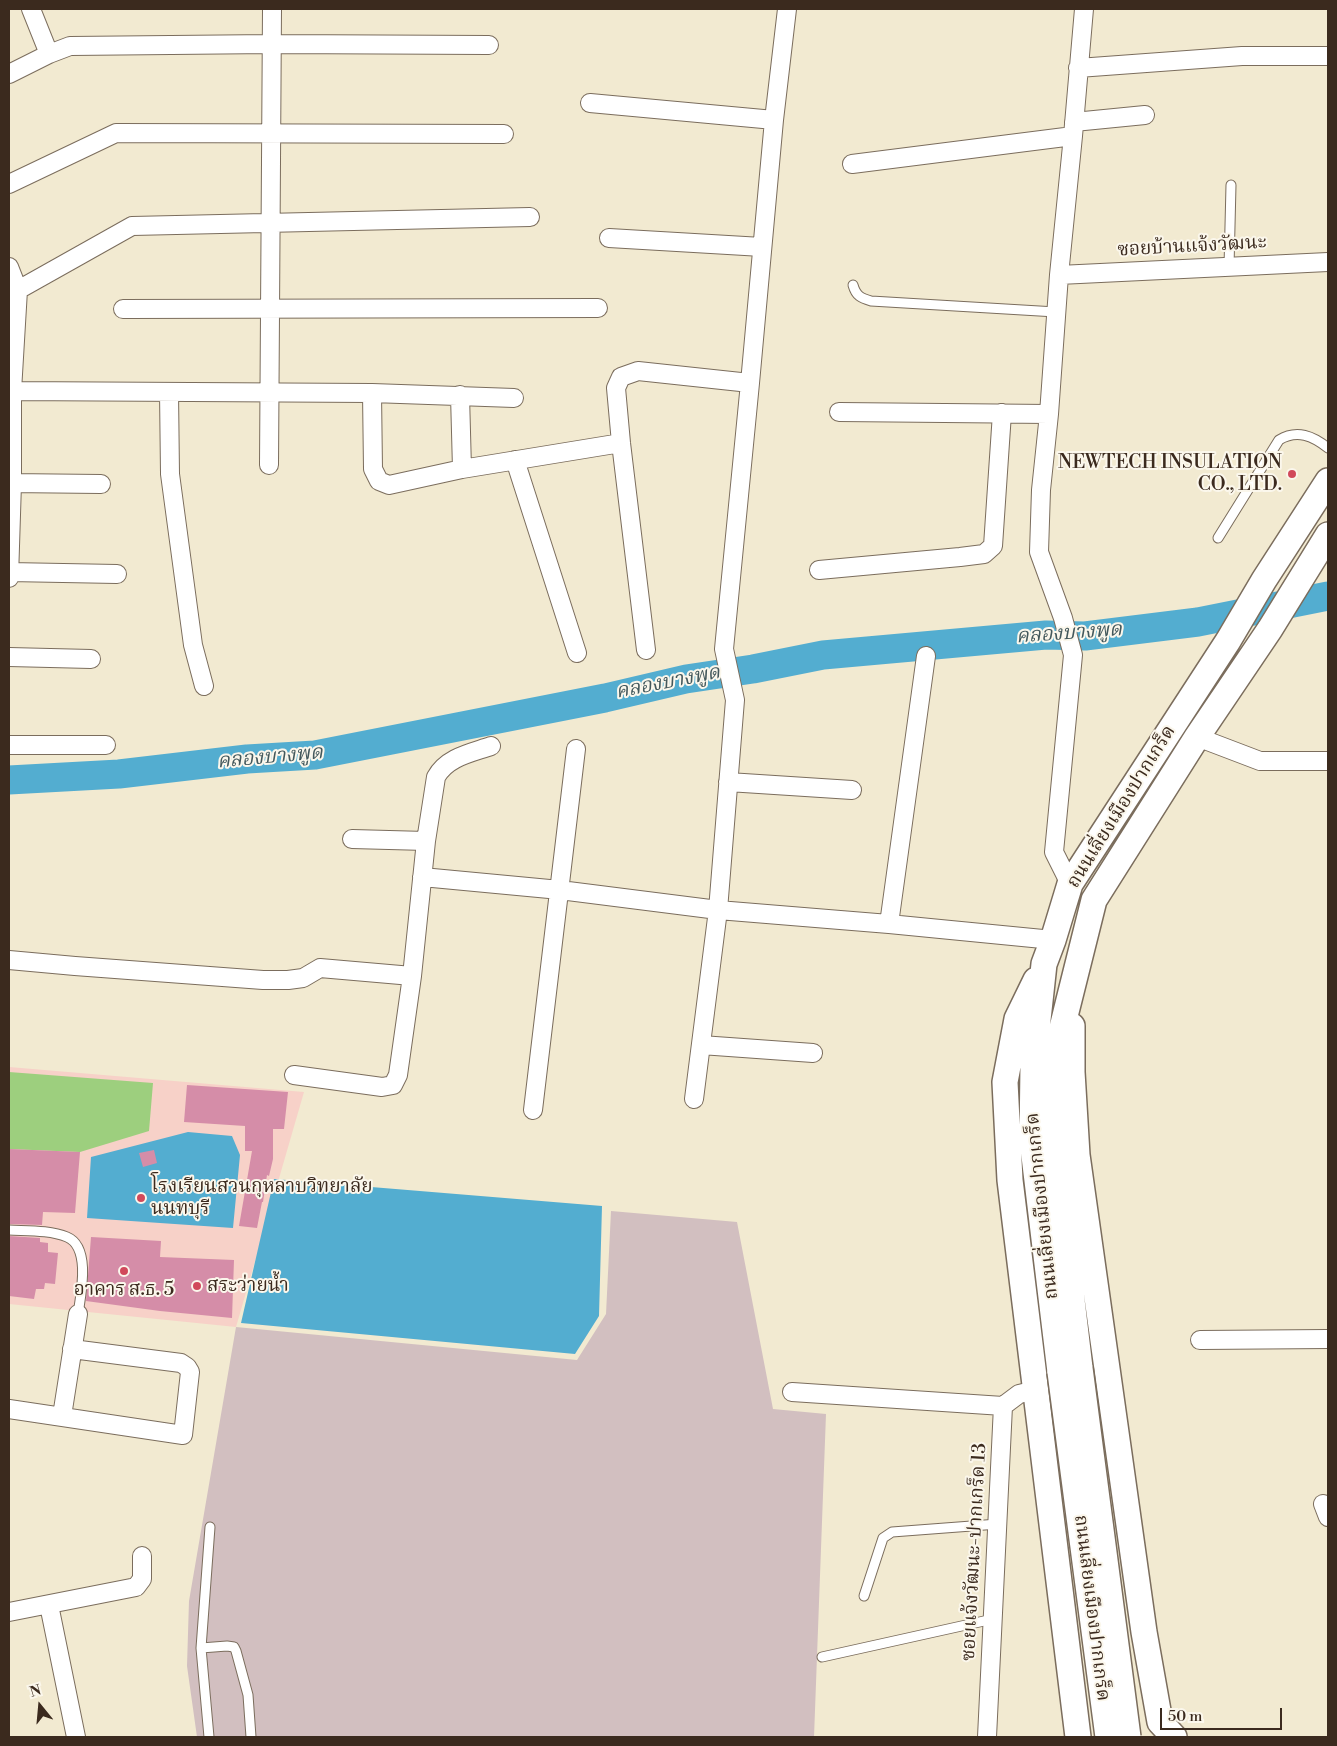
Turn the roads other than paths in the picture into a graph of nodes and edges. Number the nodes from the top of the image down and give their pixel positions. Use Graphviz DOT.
graph roads {
  1 [pos="31,9"];
  2 [pos="272,9"];
  3 [pos="787,9"];
  4 [pos="1084,9"];
  5 [pos="272,44"];
  6 [pos="489,45"];
  7 [pos="49,54"];
  8 [pos="1328,56"];
  9 [pos="1078,68"];
  10 [pos="9,74"];
  11 [pos="590,102"];
  12 [pos="1145,115"];
  13 [pos="774,120"];
  14 [pos="1074,129"];
  15 [pos="272,134"];
  16 [pos="504,134"];
  17 [pos="852,164"];
  18 [pos="9,184"];
  19 [pos="1231,186"];
  20 [pos="530,217"];
  21 [pos="271,223"];
  22 [pos="609,238"];
  23 [pos="762,247"];
  24 [pos="1328,262"];
  25 [pos="9,267"];
  26 [pos="1229,267"];
  27 [pos="1059,275"];
  28 [pos="853,285"];
  29 [pos="18,290"];
  30 [pos="123,308"];
  31 [pos="598,308"];
  32 [pos="270,309"];
  33 [pos="1056,312"];
  34 [pos="750,383"];
  35 [pos="10,391"];
  36 [pos="169,392"];
  37 [pos="270,393"];
  38 [pos="372,393"];
  39 [pos="460,395"];
  40 [pos="514,398"];
  41 [pos="839,412"];
  42 [pos="1002,413"];
  43 [pos="1050,414"];
  44 [pos="621,443"];
  45 [pos="1328,448"];
  46 [pos="515,460"];
  47 [pos="269,465"];
  48 [pos="462,469"];
  49 [pos="1328,481"];
  50 [pos="10,483"];
  51 [pos="102,484"];
  52 [pos="1328,535"];
  53 [pos="1218,538"];
  54 [pos="820,570"];
  55 [pos="9,572"];
  56 [pos="117,574"];
  57 [pos="9,578"];
  58 [pos="646,650"];
  59 [pos="578,653"];
  60 [pos="926,656"];
  61 [pos="9,657"];
  62 [pos="91,659"];
  63 [pos="204,686"];
  64 [pos="1197,737"];
  65 [pos="9,745"];
  66 [pos="106,745"];
  67 [pos="491,746"];
  68 [pos="576,749"];
  69 [pos="1328,761"];
  70 [pos="728,782"];
  71 [pos="852,790"];
  72 [pos="352,839"];
  73 [pos="426,841"];
  74 [pos="422,877"];
  75 [pos="1070,884"];
  76 [pos="560,890"];
  77 [pos="718,910"];
  78 [pos="889,924"];
  79 [pos="1053,940"];
  80 [pos="9,960"];
  81 [pos="1044,964"];
  82 [pos="412,976"];
  83 [pos="1072,987"];
  84 [pos="701,1045"];
  85 [pos="813,1053"];
  86 [pos="294,1075"];
  87 [pos="694,1099"];
  88 [pos="533,1110"];
  89 [pos="9,1230"];
  90 [pos="78,1314"];
  91 [pos="1328,1339"];
  92 [pos="1200,1340"];
  93 [pos="72,1349"];
  94 [pos="1070,1370"];
  95 [pos="1036,1390"];
  96 [pos="792,1392"];
  97 [pos="1004,1406"];
  98 [pos="9,1409"];
  99 [pos="62,1416"];
  100 [pos="998,1524"];
  101 [pos="210,1527"];
  102 [pos="142,1556"];
  103 [pos="864,1596"];
  104 [pos="49,1605"];
  105 [pos="9,1612"];
  106 [pos="993,1619"];
  107 [pos="1144,1632"];
  108 [pos="201,1648"];
  109 [pos="1068,1652"];
  110 [pos="822,1657"];
  111 [pos="76,1737"];
  112 [pos="209,1737"];
  113 [pos="252,1737"];
  114 [pos="987,1737"];
  115 [pos="1078,1737"];
  116 [pos="1108,1737"];
  117 [pos="1128,1737"];
  118 [pos="1174,1737"];
  1 -- 7 [label="street"];
  2 -- 5 [label="street"];
  3 -- 13 [label="street"];
  4 -- 9 [label="street"];
  5 -- 6 [label="street"];
  5 -- 7 [label="street"];
  5 -- 15 [label="street"];
  7 -- 10 [label="street"];
  8 -- 9 [label="street"];
  9 -- 14 [label="street"];
  11 -- 13 [label="street"];
  12 -- 14 [label="street"];
  13 -- 23 [label="street"];
  14 -- 17 [label="street"];
  14 -- 27 [label="street"];
  15 -- 16 [label="street"];
  15 -- 18 [label="street"];
  15 -- 21 [label="street"];
  19 -- 26 [label="lane"];
  20 -- 21 [label="street"];
  21 -- 29 [label="street"];
  21 -- 32 [label="street"];
  22 -- 23 [label="street"];
  23 -- 34 [label="street"];
  24 -- 26 [label="street, ซอยบ้านแจ้งวัฒนะ"];
  25 -- 29 [label="street"];
  26 -- 27 [label="street, ซอยบ้านแจ้งวัฒนะ"];
  27 -- 33 [label="street"];
  28 -- 33 [label="lane"];
  29 -- 35 [label="street"];
  30 -- 32 [label="street"];
  31 -- 32 [label="street"];
  32 -- 37 [label="street"];
  33 -- 43 [label="street"];
  34 -- 44 [label="street"];
  34 -- 70 [label="street"];
  35 -- 36 [label="street"];
  35 -- 50 [label="street"];
  36 -- 37 [label="street"];
  36 -- 63 [label="street"];
  37 -- 38 [label="street"];
  37 -- 47 [label="street"];
  38 -- 39 [label="street"];
  38 -- 48 [label="street"];
  39 -- 40 [label="street"];
  39 -- 48 [label="street"];
  41 -- 42 [label="street"];
  42 -- 43 [label="street"];
  42 -- 54 [label="street"];
  43 -- 75 [label="street"];
  44 -- 46 [label="street"];
  44 -- 58 [label="street"];
  45 -- 53 [label="lane"];
  46 -- 48 [label="street"];
  46 -- 59 [label="street"];
  49 -- 75 [label="main road, ถนนเลี่ยงเมืองปากเกร็ด"];
  50 -- 51 [label="street"];
  50 -- 55 [label="street"];
  52 -- 64 [label="main road, ถนนเลี่ยงเมืองปากเกร็ด"];
  55 -- 56 [label="street"];
  55 -- 57 [label="street"];
  60 -- 78 [label="street"];
  61 -- 62 [label="street"];
  64 -- 69 [label="street"];
  64 -- 83 [label="main road, ถนนเลี่ยงเมืองปากเกร็ด"];
  65 -- 66 [label="street"];
  67 -- 73 [label="street"];
  68 -- 76 [label="street"];
  70 -- 71 [label="street"];
  70 -- 77 [label="street"];
  72 -- 73 [label="street"];
  73 -- 74 [label="street"];
  74 -- 76 [label="street"];
  74 -- 82 [label="street"];
  75 -- 79 [label="main road, ถนนเลี่ยงเมืองปากเกร็ด"];
  76 -- 77 [label="street"];
  76 -- 88 [label="street"];
  77 -- 78 [label="street"];
  77 -- 84 [label="street"];
  78 -- 79 [label="street"];
  79 -- 81 [label="main road, ถนนเลี่ยงเมืองปากเกร็ด"];
  80 -- 82 [label="street"];
  81 -- 94 [label="main road, ถนนเลี่ยงเมืองปากเกร็ด"];
  81 -- 95 [label="main road"];
  82 -- 86 [label="street"];
  83 -- 94 [label="main road, ถนนเลี่ยงเมืองปากเกร็ด"];
  83 -- 107 [label="main road"];
  84 -- 85 [label="street"];
  84 -- 87 [label="street"];
  89 -- 90 [label="lane"];
  90 -- 93 [label="street"];
  91 -- 92 [label="street"];
  93 -- 99 [label="street"];
  93 -- 99 [label="street"];
  94 -- 116 [label="main road, ถนนเลี่ยงเมืองปากเกร็ด, bridge"];
  94 -- 117 [label="main road, ถนนเลี่ยงเมืองปากเกร็ด, bridge"];
  95 -- 97 [label="street"];
  95 -- 109 [label="main road"];
  96 -- 97 [label="street"];
  97 -- 100 [label="street, ซอยแจ้งวัฒนะ-ปากเกร็ด 13"];
  98 -- 99 [label="street"];
  100 -- 103 [label="lane"];
  100 -- 106 [label="street, ซอยแจ้งวัฒนะ-ปากเกร็ด 13"];
  101 -- 108 [label="lane"];
  102 -- 104 [label="street"];
  104 -- 105 [label="street"];
  104 -- 111 [label="street"];
  106 -- 110 [label="lane"];
  106 -- 114 [label="street, ซอยแจ้งวัฒนะ-ปากเกร็ด 13"];
  107 -- 109 [label="main road"];
  107 -- 118 [label="main road"];
  108 -- 112 [label="lane"];
  108 -- 113 [label="lane"];
  109 -- 115 [label="main road"];
}
